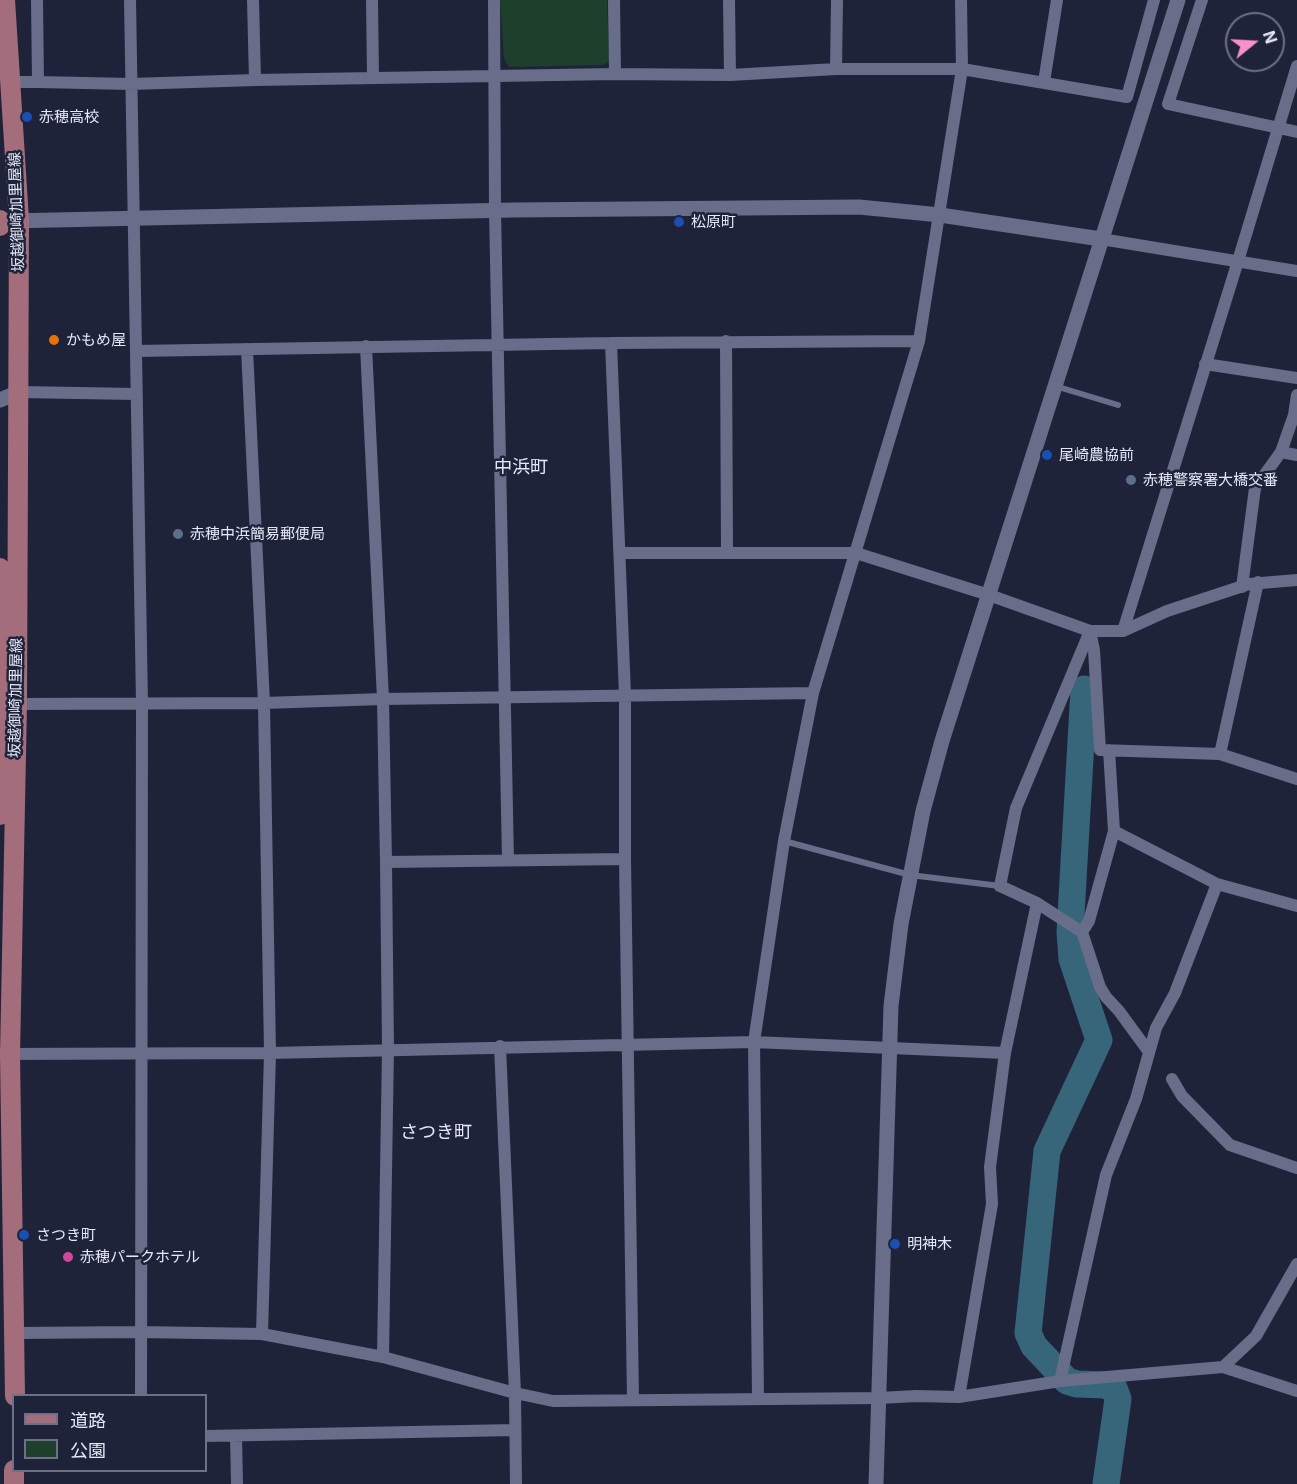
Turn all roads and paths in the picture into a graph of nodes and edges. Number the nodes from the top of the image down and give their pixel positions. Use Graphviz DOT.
graph roads {
  1 [pos="5,0"];
  2 [pos="37,0"];
  3 [pos="130,0"];
  4 [pos="253,0"];
  5 [pos="372,0"];
  6 [pos="494,0"];
  7 [pos="614,0"];
  8 [pos="729,0"];
  9 [pos="837,0"];
  10 [pos="961,0"];
  11 [pos="1057,0"];
  12 [pos="1154,0"];
  13 [pos="1178,0"];
  14 [pos="1202,0"];
  15 [pos="1297,66"];
  16 [pos="836,69"];
  17 [pos="962,69"];
  18 [pos="615,74"];
  19 [pos="730,75"];
  20 [pos="495,77"];
  21 [pos="373,78"];
  22 [pos="255,80"];
  23 [pos="11,82"];
  24 [pos="38,82"];
  25 [pos="1044,82"];
  26 [pos="131,84"];
  27 [pos="1278,128"];
  28 [pos="1297,132"];
  29 [pos="495,210"];
  30 [pos="940,215"];
  31 [pos="133,217"];
  32 [pos="6,220"];
  33 [pos="0,226"];
  34 [pos="1101,239"];
  35 [pos="1238,261"];
  36 [pos="1297,271"];
  37 [pos="726,341"];
  38 [pos="918,341"];
  39 [pos="611,343"];
  40 [pos="366,346"];
  41 [pos="497,346"];
  42 [pos="247,349"];
  43 [pos="136,351"];
  44 [pos="1205,364"];
  45 [pos="1297,378"];
  46 [pos="1054,386"];
  47 [pos="19,392"];
  48 [pos="136,394"];
  49 [pos="1297,394"];
  50 [pos="0,400"];
  51 [pos="1118,405"];
  52 [pos="1281,452"];
  53 [pos="1297,455"];
  54 [pos="728,552"];
  55 [pos="621,553"];
  56 [pos="856,553"];
  57 [pos="0,568"];
  58 [pos="1297,580"];
  59 [pos="1258,582"];
  60 [pos="1242,587"];
  61 [pos="989,595"];
  62 [pos="1090,631"];
  63 [pos="1123,631"];
  64 [pos="813,693"];
  65 [pos="625,695"];
  66 [pos="503,698"];
  67 [pos="382,699"];
  68 [pos="6,702"];
  69 [pos="142,703"];
  70 [pos="264,703"];
  71 [pos="1109,750"];
  72 [pos="1220,754"];
  73 [pos="1297,780"];
  74 [pos="0,815"];
  75 [pos="1114,831"];
  76 [pos="784,841"];
  77 [pos="625,859"];
  78 [pos="508,860"];
  79 [pos="386,862"];
  80 [pos="910,875"];
  81 [pos="1217,884"];
  82 [pos="1000,886"];
  83 [pos="1037,903"];
  84 [pos="1297,906"];
  85 [pos="1082,932"];
  86 [pos="754,1042"];
  87 [pos="629,1044"];
  88 [pos="500,1046"];
  89 [pos="889,1048"];
  90 [pos="388,1049"];
  91 [pos="1149,1052"];
  92 [pos="142,1053"];
  93 [pos="270,1053"];
  94 [pos="1005,1053"];
  95 [pos="5,1054"];
  96 [pos="1172,1079"];
  97 [pos="1297,1168"];
  98 [pos="1297,1264"];
  99 [pos="141,1332"];
  100 [pos="15,1333"];
  101 [pos="262,1334"];
  102 [pos="383,1357"];
  103 [pos="1222,1367"];
  104 [pos="1060,1381"];
  105 [pos="1297,1391"];
  106 [pos="515,1393"];
  107 [pos="15,1394"];
  108 [pos="141,1394"];
  109 [pos="958,1397"];
  110 [pos="758,1398"];
  111 [pos="879,1398"];
  112 [pos="633,1400"];
  113 [pos="515,1430"];
  114 [pos="207,1436"];
  115 [pos="236,1436"];
  116 [pos="237,1484"];
  117 [pos="516,1484"];
  118 [pos="876,1484"];
  1 -- 23 [label="main road, 坂越御崎加里屋線"];
  2 -- 24 [label="street"];
  3 -- 26 [label="street"];
  4 -- 22 [label="street"];
  5 -- 21 [label="street"];
  6 -- 20 [label="street"];
  7 -- 18 [label="street"];
  8 -- 19 [label="street"];
  9 -- 16 [label="street"];
  10 -- 17 [label="street"];
  11 -- 25 [label="street"];
  12 -- 25 [label="street"];
  13 -- 34 [label="street"];
  14 -- 27 [label="street"];
  15 -- 27 [label="street"];
  16 -- 17 [label="street"];
  16 -- 19 [label="street"];
  17 -- 25 [label="street"];
  17 -- 30 [label="street"];
  18 -- 19 [label="street"];
  18 -- 20 [label="street"];
  20 -- 21 [label="street"];
  20 -- 29 [label="street"];
  21 -- 22 [label="street"];
  22 -- 26 [label="street"];
  23 -- 24 [label="street"];
  23 -- 32 [label="main road, 坂越御崎加里屋線"];
  24 -- 26 [label="street"];
  26 -- 31 [label="street"];
  27 -- 28 [label="street"];
  27 -- 35 [label="street"];
  29 -- 30 [label="street"];
  29 -- 31 [label="street"];
  29 -- 41 [label="street"];
  30 -- 34 [label="street"];
  30 -- 38 [label="street"];
  31 -- 32 [label="street"];
  31 -- 43 [label="street"];
  32 -- 33 [label="main road, 坂越御崎加里屋線"];
  32 -- 47 [label="main road, 坂越御崎加里屋線"];
  34 -- 35 [label="street"];
  34 -- 46 [label="street"];
  35 -- 36 [label="street"];
  35 -- 44 [label="street"];
  37 -- 38 [label="street"];
  37 -- 39 [label="street"];
  37 -- 54 [label="street"];
  38 -- 56 [label="street"];
  39 -- 41 [label="street"];
  39 -- 55 [label="street"];
  40 -- 41 [label="street"];
  40 -- 42 [label="street"];
  40 -- 67 [label="street"];
  41 -- 66 [label="street"];
  42 -- 43 [label="street"];
  42 -- 70 [label="street"];
  43 -- 48 [label="street"];
  44 -- 45 [label="street"];
  44 -- 63 [label="street"];
  46 -- 51 [label="lane"];
  46 -- 61 [label="street"];
  47 -- 48 [label="street"];
  47 -- 50 [label="street"];
  47 -- 68 [label="main road, 坂越御崎加里屋線"];
  48 -- 69 [label="street"];
  49 -- 52 [label="street"];
  52 -- 53 [label="street"];
  52 -- 60 [label="street"];
  54 -- 55 [label="street"];
  54 -- 56 [label="street"];
  55 -- 65 [label="street"];
  56 -- 61 [label="street"];
  56 -- 64 [label="street"];
  57 -- 68 [label="main road, 坂越御崎加里屋線"];
  58 -- 59 [label="street"];
  59 -- 60 [label="street"];
  59 -- 72 [label="street"];
  60 -- 63 [label="street"];
  61 -- 62 [label="street"];
  61 -- 80 [label="street"];
  62 -- 63 [label="street"];
  62 -- 71 [label="street"];
  62 -- 82 [label="street"];
  64 -- 65 [label="street"];
  64 -- 76 [label="street"];
  65 -- 66 [label="street"];
  65 -- 77 [label="street"];
  66 -- 67 [label="street"];
  66 -- 78 [label="street"];
  67 -- 70 [label="street"];
  67 -- 79 [label="street"];
  68 -- 69 [label="street"];
  68 -- 74 [label="main road, 坂越御崎加里屋線"];
  68 -- 95 [label="main road, 坂越御崎加里屋線"];
  69 -- 70 [label="street"];
  69 -- 92 [label="street"];
  70 -- 93 [label="street"];
  71 -- 72 [label="street"];
  71 -- 75 [label="street"];
  72 -- 73 [label="street"];
  75 -- 81 [label="street"];
  75 -- 85 [label="street"];
  76 -- 80 [label="lane"];
  76 -- 86 [label="street"];
  77 -- 78 [label="street"];
  77 -- 87 [label="street"];
  78 -- 79 [label="street"];
  79 -- 90 [label="street"];
  80 -- 82 [label="lane"];
  80 -- 89 [label="street"];
  81 -- 84 [label="street"];
  81 -- 91 [label="street"];
  82 -- 83 [label="street"];
  83 -- 85 [label="street"];
  83 -- 94 [label="street"];
  85 -- 91 [label="street"];
  86 -- 87 [label="street"];
  86 -- 89 [label="street"];
  86 -- 110 [label="street"];
  87 -- 88 [label="street"];
  87 -- 112 [label="street"];
  88 -- 90 [label="street"];
  88 -- 106 [label="street"];
  89 -- 94 [label="street"];
  89 -- 111 [label="street"];
  90 -- 93 [label="street"];
  90 -- 102 [label="street"];
  91 -- 104 [label="street"];
  92 -- 93 [label="street"];
  92 -- 95 [label="street"];
  92 -- 99 [label="street"];
  93 -- 101 [label="street"];
  94 -- 109 [label="street"];
  95 -- 100 [label="main road, 坂越御崎加里屋線"];
  96 -- 97 [label="street"];
  98 -- 103 [label="street"];
  99 -- 100 [label="street"];
  99 -- 101 [label="street"];
  99 -- 108 [label="street"];
  100 -- 107 [label="main road, 坂越御崎加里屋線"];
  101 -- 102 [label="street"];
  102 -- 106 [label="street"];
  103 -- 104 [label="street"];
  103 -- 105 [label="street"];
  104 -- 109 [label="street"];
  106 -- 112 [label="street"];
  106 -- 113 [label="street"];
  109 -- 111 [label="street"];
  110 -- 111 [label="street"];
  110 -- 112 [label="street"];
  111 -- 118 [label="street"];
  113 -- 115 [label="street"];
  113 -- 117 [label="street"];
  114 -- 115 [label="street"];
  115 -- 116 [label="street"];
}
